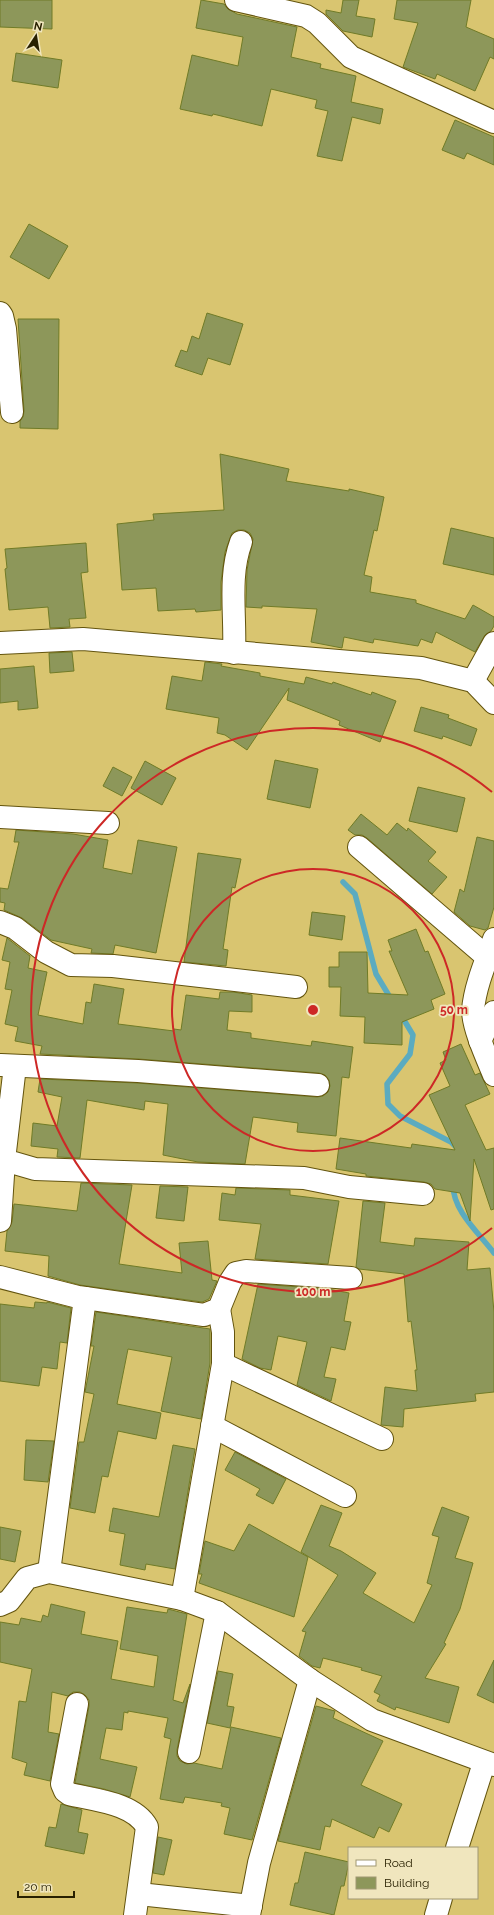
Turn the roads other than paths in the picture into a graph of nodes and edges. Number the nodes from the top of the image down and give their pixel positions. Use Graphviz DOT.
graph roads {
  1 [pos="236,0"];
  2 [pos="494,122"];
  3 [pos="0,313"];
  4 [pos="12,412"];
  5 [pos="241,542"];
  6 [pos="0,642"];
  7 [pos="494,643"];
  8 [pos="234,653"];
  9 [pos="473,681"];
  10 [pos="494,703"];
  11 [pos="0,817"];
  12 [pos="108,823"];
  13 [pos="359,847"];
  14 [pos="0,922"];
  15 [pos="491,948"];
  16 [pos="296,987"];
  17 [pos="494,1012"];
  18 [pos="480,1041"];
  19 [pos="8,1065"];
  20 [pos="494,1075"];
  21 [pos="318,1085"];
  22 [pos="4,1160"];
  23 [pos="423,1194"];
  24 [pos="0,1221"];
  25 [pos="0,1277"];
  26 [pos="351,1278"];
  27 [pos="85,1298"];
  28 [pos="219,1309"];
  29 [pos="223,1364"];
  30 [pos="212,1426"];
  31 [pos="382,1439"];
  32 [pos="345,1496"];
  33 [pos="49,1572"];
  34 [pos="182,1599"];
  35 [pos="0,1605"];
  36 [pos="217,1612"];
  37 [pos="310,1680"];
  38 [pos="77,1704"];
  39 [pos="189,1752"];
  40 [pos="489,1764"];
  41 [pos="457,1847"];
  42 [pos="139,1894"];
  43 [pos="441,1899"];
  44 [pos="250,1910"];
  45 [pos="135,1915"];
  46 [pos="436,1915"];
  1 -- 2 [label="street"];
  3 -- 4 [label="street"];
  5 -- 8 [label="street"];
  6 -- 8 [label="street"];
  7 -- 9 [label="street"];
  8 -- 9 [label="street"];
  9 -- 10 [label="street"];
  11 -- 12 [label="street"];
  13 -- 15 [label="street"];
  14 -- 16 [label="street"];
  15 -- 18 [label="street"];
  17 -- 18 [label="street"];
  18 -- 20 [label="street"];
  19 -- 21 [label="street"];
  19 -- 22 [label="street"];
  22 -- 23 [label="street"];
  22 -- 24 [label="street"];
  25 -- 27 [label="street"];
  26 -- 28 [label="street"];
  27 -- 28 [label="street"];
  27 -- 33 [label="street"];
  28 -- 29 [label="street"];
  29 -- 30 [label="street"];
  29 -- 31 [label="street"];
  30 -- 32 [label="street"];
  30 -- 34 [label="street"];
  33 -- 34 [label="street"];
  33 -- 35 [label="street"];
  34 -- 36 [label="street"];
  36 -- 37 [label="street"];
  36 -- 39 [label="street"];
  37 -- 40 [label="street"];
  37 -- 44 [label="street"];
  38 -- 42 [label="street"];
  40 -- 41 [label="street"];
  42 -- 44 [label="street"];
  42 -- 45 [label="street"];
  43 -- 46 [label="street"];
}
